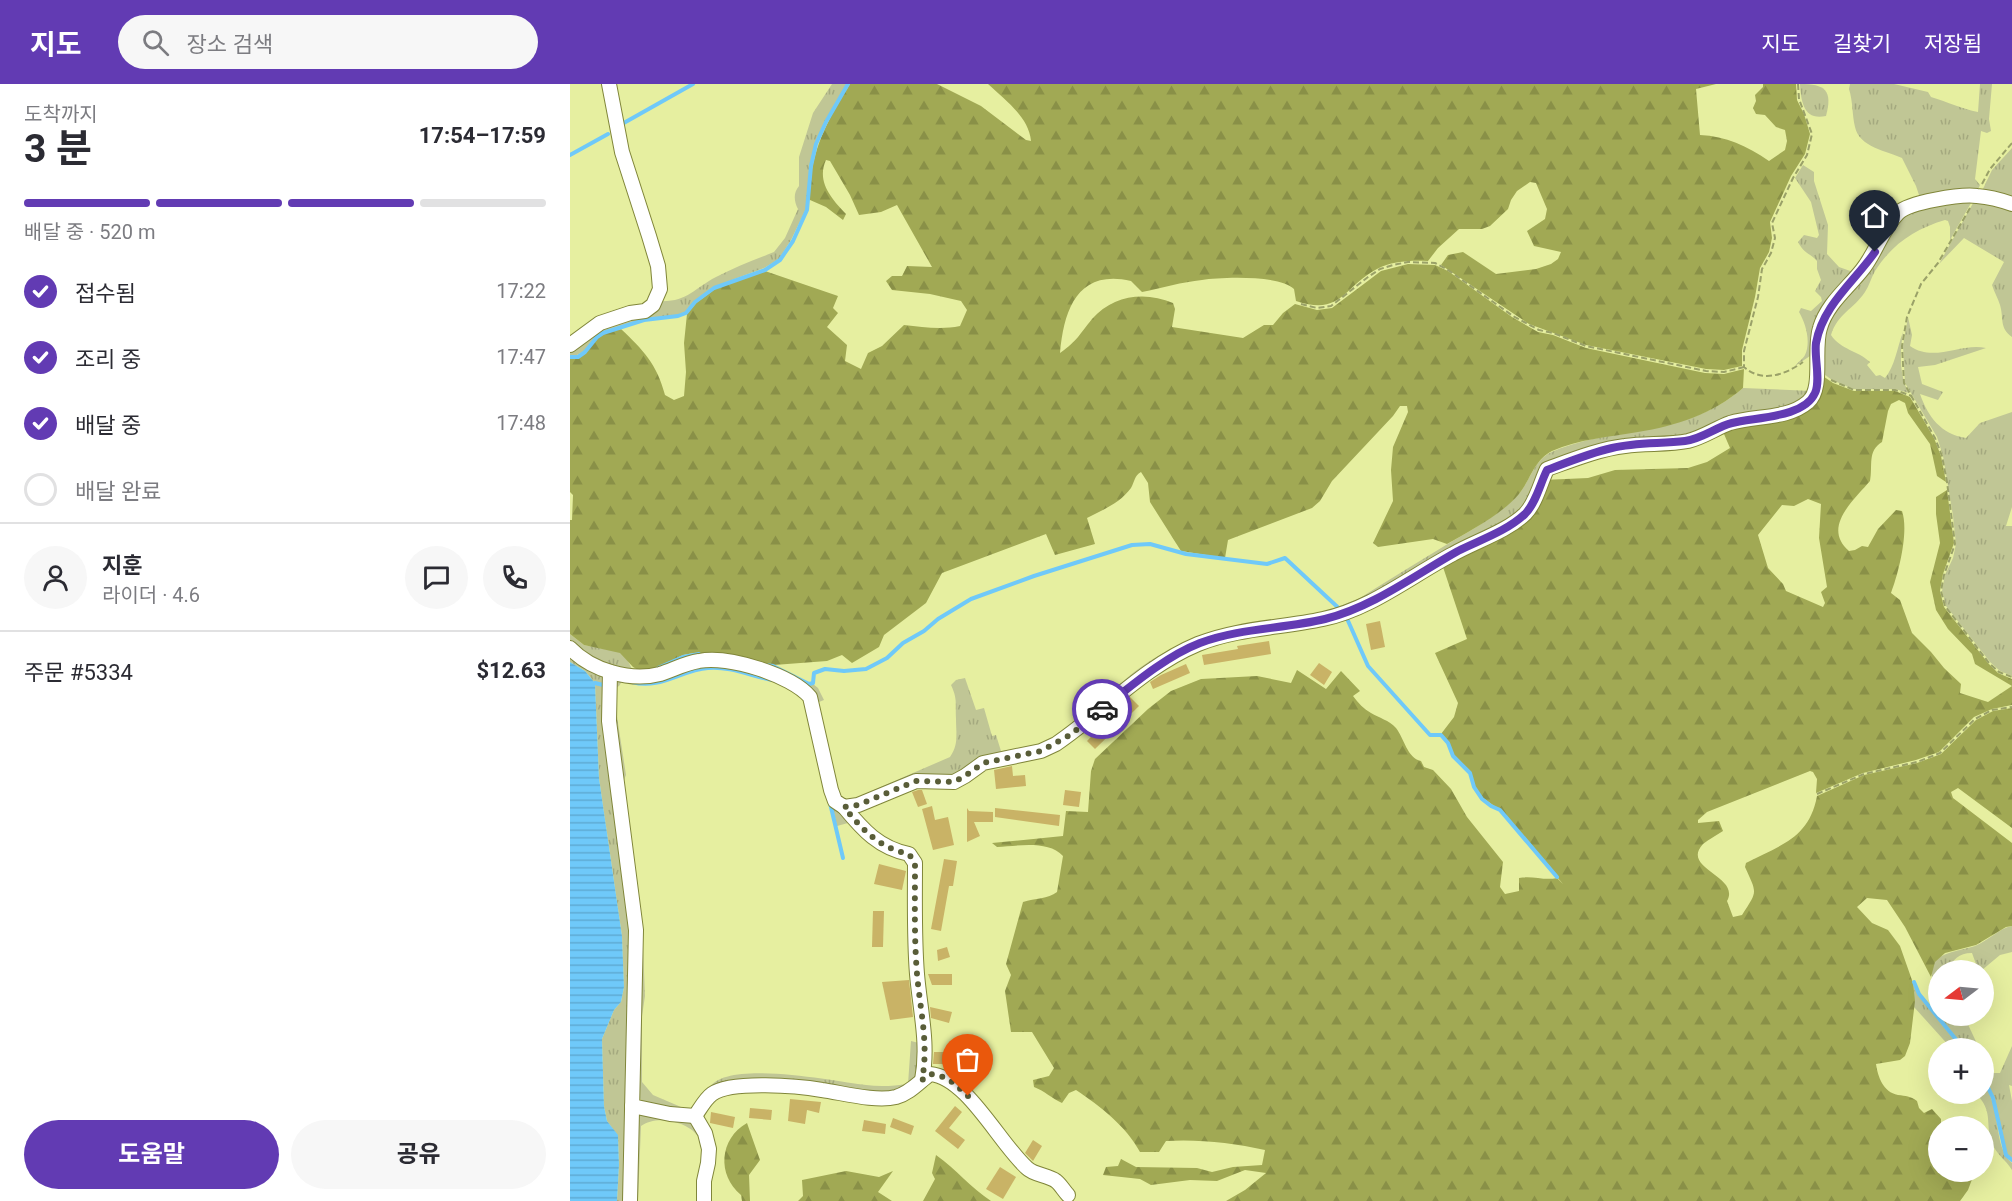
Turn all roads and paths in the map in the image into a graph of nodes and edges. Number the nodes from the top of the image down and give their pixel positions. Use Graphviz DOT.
graph roads {
  1 [pos="609,84"];
  2 [pos="1798,84"];
  3 [pos="2012,143"];
  4 [pos="1976,195"];
  5 [pos="2012,204"];
  6 [pos="1301,304"];
  7 [pos="570,345"];
  8 [pos="1816,354"];
  9 [pos="1744,367"];
  10 [pos="1816,369"];
  11 [pos="1912,396"];
  12 [pos="570,648"];
  13 [pos="610,672"];
  14 [pos="2012,677"];
  15 [pos="2012,707"];
  16 [pos="1817,794"];
  17 [pos="844,807"];
  18 [pos="922,1080"];
  19 [pos="632,1106"];
  20 [pos="695,1116"];
  21 [pos="1068,1195"];
  22 [pos="630,1201"];
  23 [pos="704,1201"];
  1 -- 7 [label="street"];
  2 -- 9 [label="path"];
  3 -- 4 [label="path"];
  4 -- 5 [label="street"];
  4 -- 8 [label="street"];
  4 -- 11 [label="path"];
  6 -- 9 [label="path"];
  8 -- 9 [label="path"];
  8 -- 10 [label="street"];
  10 -- 11 [label="path"];
  10 -- 17 [label="street"];
  11 -- 14 [label="path"];
  12 -- 13 [label="street"];
  13 -- 17 [label="street"];
  13 -- 19 [label="street"];
  15 -- 16 [label="path"];
  17 -- 18 [label="street"];
  18 -- 20 [label="street"];
  18 -- 21 [label="street"];
  19 -- 20 [label="street"];
  19 -- 22 [label="street"];
  20 -- 23 [label="street"];
}
